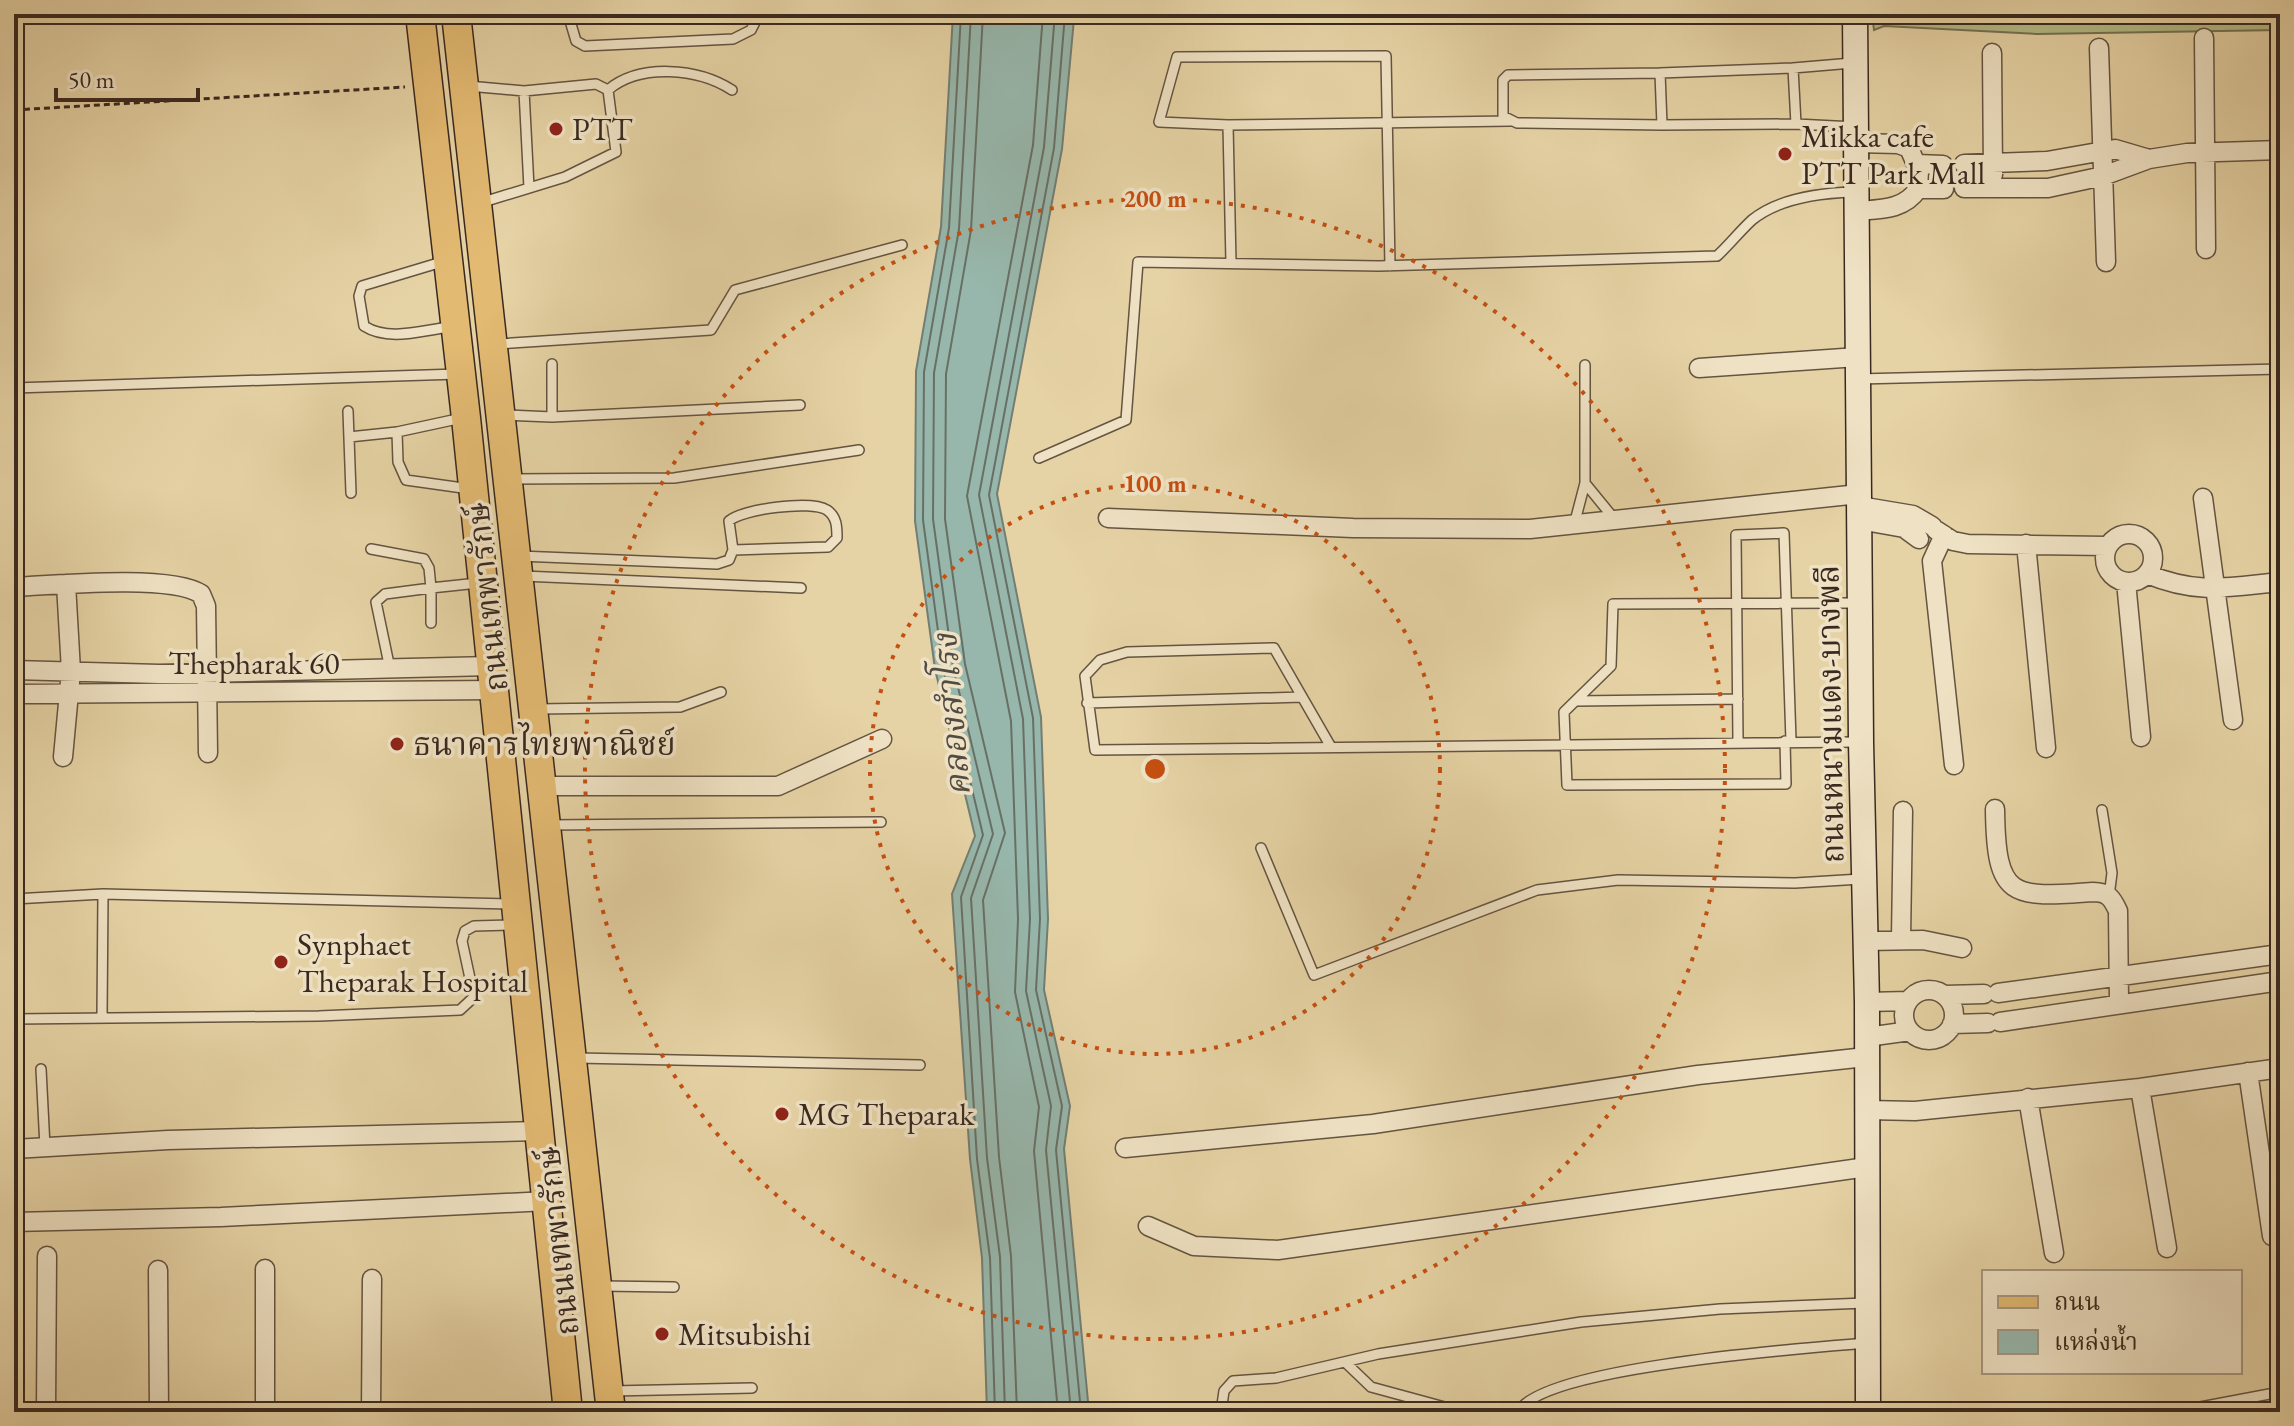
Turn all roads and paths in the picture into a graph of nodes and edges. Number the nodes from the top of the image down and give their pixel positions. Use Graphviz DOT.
graph roads {
  1 [pos="420,14"];
  2 [pos="456,14"];
  3 [pos="568,14"];
  4 [pos="759,14"];
  5 [pos="1855,14"];
  6 [pos="2204,38"];
  7 [pos="2099,48"];
  8 [pos="1992,53"];
  9 [pos="1856,62"];
  10 [pos="1793,68"];
  11 [pos="1660,73"];
  12 [pos="465,85"];
  13 [pos="429,86"];
  14 [pos="608,90"];
  15 [pos="732,90"];
  16 [pos="524,91"];
  17 [pos="14,110"];
  18 [pos="1510,121"];
  19 [pos="1389,124"];
  20 [pos="1796,124"];
  21 [pos="1228,125"];
  22 [pos="1662,125"];
  23 [pos="1856,136"];
  24 [pos="2280,150"];
  25 [pos="2103,151"];
  26 [pos="2205,152"];
  27 [pos="2149,159"];
  28 [pos="1994,162"];
  29 [pos="1917,164"];
  30 [pos="1964,164"];
  31 [pos="1943,165"];
  32 [pos="2103,176"];
  33 [pos="529,188"];
  34 [pos="1964,188"];
  35 [pos="1918,189"];
  36 [pos="1944,189"];
  37 [pos="1992,190"];
  38 [pos="1857,202"];
  39 [pos="477,204"];
  40 [pos="902,245"];
  41 [pos="2206,249"];
  42 [pos="448,260"];
  43 [pos="2106,262"];
  44 [pos="1231,263"];
  45 [pos="1390,266"];
  46 [pos="456,326"];
  47 [pos="494,344"];
  48 [pos="552,364"];
  49 [pos="1585,365"];
  50 [pos="1699,368"];
  51 [pos="1858,368"];
  52 [pos="2280,369"];
  53 [pos="461,374"];
  54 [pos="14,388"];
  55 [pos="800,405"];
  56 [pos="348,411"];
  57 [pos="502,415"];
  58 [pos="552,417"];
  59 [pos="466,418"];
  60 [pos="397,432"];
  61 [pos="349,437"];
  62 [pos="859,450"];
  63 [pos="1039,458"];
  64 [pos="509,479"];
  65 [pos="1585,483"];
  66 [pos="474,489"];
  67 [pos="351,493"];
  68 [pos="2203,498"];
  69 [pos="1859,507"];
  70 [pos="1108,518"];
  71 [pos="1618,522"];
  72 [pos="1574,525"];
  73 [pos="1931,538"];
  74 [pos="2026,544"];
  75 [pos="2107,546"];
  76 [pos="371,549"];
  77 [pos="733,550"];
  78 [pos="519,566"];
  79 [pos="2147,574"];
  80 [pos="2126,582"];
  81 [pos="2280,582"];
  82 [pos="483,583"];
  83 [pos="66,584"];
  84 [pos="14,587"];
  85 [pos="431,588"];
  86 [pos="801,588"];
  87 [pos="2216,589"];
  88 [pos="1738,601"];
  89 [pos="1786,602"];
  90 [pos="1860,603"];
  91 [pos="431,623"];
  92 [pos="390,669"];
  93 [pos="14,670"];
  94 [pos="71,671"];
  95 [pos="285,671"];
  96 [pos="207,672"];
  97 [pos="493,678"];
  98 [pos="721,692"];
  99 [pos="70,693"];
  100 [pos="209,693"];
  101 [pos="284,693"];
  102 [pos="14,694"];
  103 [pos="1302,697"];
  104 [pos="1738,699"];
  105 [pos="1576,701"];
  106 [pos="1087,703"];
  107 [pos="534,709"];
  108 [pos="2233,720"];
  109 [pos="2141,737"];
  110 [pos="882,739"];
  111 [pos="1738,741"];
  112 [pos="1788,741"];
  113 [pos="1861,742"];
  114 [pos="1564,743"];
  115 [pos="1331,747"];
  116 [pos="2046,748"];
  117 [pos="208,753"];
  118 [pos="63,757"];
  119 [pos="1954,765"];
  120 [pos="542,786"];
  121 [pos="1995,809"];
  122 [pos="2102,810"];
  123 [pos="1903,811"];
  124 [pos="881,822"];
  125 [pos="547,825"];
  126 [pos="1261,848"];
  127 [pos="1865,879"];
  128 [pos="103,894"];
  129 [pos="2109,896"];
  130 [pos="14,899"];
  131 [pos="517,915"];
  132 [pos="1901,938"];
  133 [pos="1866,941"];
  134 [pos="1962,948"];
  135 [pos="2280,954"];
  136 [pos="2117,974"];
  137 [pos="2280,981"];
  138 [pos="1945,995"];
  139 [pos="1908,1001"];
  140 [pos="1867,1002"];
  141 [pos="2119,1002"];
  142 [pos="102,1016"];
  143 [pos="14,1019"];
  144 [pos="1952,1024"];
  145 [pos="1910,1031"];
  146 [pos="1867,1047"];
  147 [pos="572,1058"];
  148 [pos="920,1065"];
  149 [pos="2280,1068"];
  150 [pos="41,1069"];
  151 [pos="2248,1072"];
  152 [pos="2140,1088"];
  153 [pos="2028,1098"];
  154 [pos="1867,1110"];
  155 [pos="539,1131"];
  156 [pos="45,1147"];
  157 [pos="1125,1148"];
  158 [pos="14,1149"];
  159 [pos="1867,1167"];
  160 [pos="547,1201"];
  161 [pos="14,1222"];
  162 [pos="1148,1226"];
  163 [pos="2272,1236"];
  164 [pos="2167,1248"];
  165 [pos="2054,1253"];
  166 [pos="47,1256"];
  167 [pos="265,1269"];
  168 [pos="158,1270"];
  169 [pos="372,1279"];
  170 [pos="597,1286"];
  171 [pos="674,1287"];
  172 [pos="1867,1303"];
  173 [pos="1868,1343"];
  174 [pos="1346,1363"];
  175 [pos="752,1388"];
  176 [pos="2280,1392"];
  177 [pos="610,1401"];
  178 [pos="46,1412"];
  179 [pos="159,1412"];
  180 [pos="265,1412"];
  181 [pos="371,1412"];
  182 [pos="568,1412"];
  183 [pos="1221,1412"];
  184 [pos="1463,1412"];
  185 [pos="1518,1412"];
  186 [pos="1868,1412"];
  187 [pos="2174,1412"];
  1 -- 13 [label="main road, ถนนเทพารักษ์"];
  2 -- 12 [label="main road, ถนนเทพารักษ์"];
  3 -- 4 [label="lane"];
  5 -- 9 [label="main road, ถนนหนามแดง-บางพลี"];
  6 -- 26 [label="street"];
  7 -- 25 [label="street"];
  8 -- 28 [label="street"];
  9 -- 10 [label="lane"];
  9 -- 23 [label="main road, ถนนหนามแดง-บางพลี"];
  10 -- 11 [label="lane"];
  10 -- 20 [label="lane"];
  11 -- 18 [label="lane"];
  11 -- 22 [label="lane"];
  12 -- 16 [label="lane"];
  12 -- 39 [label="main road, ถนนเทพารักษ์"];
  13 -- 17 [label="path"];
  13 -- 42 [label="main road, ถนนเทพารักษ์"];
  14 -- 15 [label="lane"];
  14 -- 16 [label="lane"];
  14 -- 33 [label="lane"];
  16 -- 33 [label="lane"];
  18 -- 19 [label="lane"];
  18 -- 22 [label="lane"];
  19 -- 21 [label="lane"];
  19 -- 21 [label="lane"];
  19 -- 45 [label="lane"];
  20 -- 22 [label="lane"];
  20 -- 23 [label="lane"];
  21 -- 44 [label="lane"];
  23 -- 29 [label="street"];
  23 -- 38 [label="main road, ถนนหนามแดง-บางพลี"];
  24 -- 26 [label="street"];
  25 -- 27 [label="street"];
  25 -- 28 [label="street"];
  25 -- 32 [label="street"];
  26 -- 27 [label="street"];
  26 -- 41 [label="street"];
  27 -- 32 [label="street"];
  28 -- 30 [label="street"];
  28 -- 37 [label="street"];
  29 -- 31 [label="street"];
  29 -- 35 [label="street"];
  32 -- 37 [label="street"];
  32 -- 43 [label="street"];
  33 -- 39 [label="lane"];
  34 -- 37 [label="street"];
  35 -- 36 [label="street"];
  35 -- 38 [label="street"];
  38 -- 45 [label="lane"];
  38 -- 51 [label="main road, ถนนหนามแดง-บางพลี"];
  39 -- 47 [label="main road, ถนนเทพารักษ์"];
  40 -- 47 [label="lane"];
  42 -- 46 [label="main road, ถนนเทพารักษ์"];
  42 -- 46 [label="lane"];
  44 -- 45 [label="lane"];
  44 -- 63 [label="lane"];
  46 -- 53 [label="main road, ถนนเทพารักษ์"];
  47 -- 57 [label="main road, ถนนเทพารักษ์"];
  48 -- 58 [label="lane"];
  49 -- 65 [label="lane"];
  50 -- 51 [label="street"];
  51 -- 52 [label="lane"];
  51 -- 69 [label="main road, ถนนหนามแดง-บางพลี"];
  53 -- 54 [label="lane"];
  53 -- 59 [label="main road, ถนนเทพารักษ์"];
  55 -- 58 [label="lane"];
  56 -- 61 [label="lane"];
  57 -- 58 [label="lane"];
  57 -- 64 [label="main road, ถนนเทพารักษ์"];
  59 -- 60 [label="lane"];
  59 -- 66 [label="main road, ถนนเทพารักษ์"];
  60 -- 61 [label="lane"];
  60 -- 66 [label="lane"];
  61 -- 67 [label="lane"];
  62 -- 64 [label="lane"];
  64 -- 78 [label="main road, ถนนเทพารักษ์"];
  65 -- 71 [label="lane"];
  65 -- 72 [label="lane"];
  66 -- 82 [label="main road, ถนนเทพารักษ์"];
  68 -- 87 [label="street"];
  69 -- 71 [label="street"];
  69 -- 73 [label="street"];
  69 -- 90 [label="main road, ถนนหนามแดง-บางพลี"];
  70 -- 72 [label="street"];
  71 -- 72 [label="street"];
  73 -- 74 [label="street"];
  73 -- 119 [label="street"];
  74 -- 75 [label="street"];
  74 -- 116 [label="street"];
  75 -- 79 [label="street"];
  75 -- 80 [label="street"];
  76 -- 85 [label="lane"];
  77 -- 77 [label="lane"];
  77 -- 78 [label="lane"];
  78 -- 86 [label="lane"];
  78 -- 107 [label="main road, ถนนเทพารักษ์"];
  79 -- 80 [label="street"];
  79 -- 87 [label="street"];
  80 -- 109 [label="street"];
  81 -- 87 [label="street"];
  82 -- 85 [label="lane"];
  82 -- 97 [label="main road, ถนนเทพารักษ์"];
  83 -- 84 [label="street"];
  83 -- 94 [label="street"];
  83 -- 96 [label="street"];
  85 -- 91 [label="lane"];
  85 -- 92 [label="lane"];
  87 -- 108 [label="street"];
  88 -- 89 [label="lane"];
  88 -- 89 [label="lane"];
  88 -- 104 [label="lane"];
  88 -- 105 [label="lane"];
  89 -- 90 [label="lane"];
  89 -- 112 [label="lane"];
  90 -- 113 [label="main road, ถนนหนามแดง-บางพลี"];
  92 -- 95 [label="street, Thepharak 60"];
  92 -- 97 [label="street, Thepharak 60"];
  93 -- 94 [label="street, Thepharak 60"];
  94 -- 96 [label="street, Thepharak 60"];
  94 -- 99 [label="street"];
  95 -- 96 [label="street, Thepharak 60"];
  95 -- 101 [label="street"];
  96 -- 100 [label="street"];
  97 -- 101 [label="street, Thepharak 60"];
  97 -- 131 [label="main road, ถนนเทพารักษ์"];
  98 -- 107 [label="lane"];
  99 -- 100 [label="street, Thepharak 60"];
  99 -- 102 [label="street, Thepharak 60"];
  99 -- 118 [label="street"];
  100 -- 101 [label="street, Thepharak 60"];
  100 -- 117 [label="street"];
  103 -- 106 [label="lane"];
  103 -- 106 [label="lane"];
  103 -- 115 [label="lane"];
  104 -- 105 [label="lane"];
  104 -- 111 [label="lane"];
  105 -- 114 [label="lane"];
  106 -- 115 [label="lane"];
  107 -- 120 [label="main road, ถนนเทพารักษ์"];
  110 -- 120 [label="street"];
  111 -- 112 [label="lane"];
  111 -- 114 [label="lane"];
  112 -- 113 [label="lane"];
  112 -- 114 [label="lane"];
  113 -- 127 [label="main road, ถนนหนามแดง-บางพลี"];
  114 -- 115 [label="lane"];
  120 -- 125 [label="main road, ถนนเทพารักษ์"];
  121 -- 129 [label="street"];
  122 -- 129 [label="lane"];
  123 -- 132 [label="street"];
  124 -- 125 [label="lane"];
  125 -- 147 [label="main road, ถนนเทพารักษ์"];
  126 -- 127 [label="lane"];
  127 -- 133 [label="main road, ถนนหนามแดง-บางพลี"];
  128 -- 130 [label="lane"];
  128 -- 131 [label="lane"];
  128 -- 142 [label="lane"];
  129 -- 136 [label="street"];
  131 -- 142 [label="lane"];
  131 -- 155 [label="main road, ถนนเทพารักษ์"];
  132 -- 133 [label="street"];
  132 -- 134 [label="street"];
  133 -- 140 [label="main road, ถนนหนามแดง-บางพลี"];
  135 -- 136 [label="street"];
  136 -- 138 [label="street"];
  136 -- 141 [label="street"];
  137 -- 141 [label="street"];
  138 -- 139 [label="street"];
  138 -- 144 [label="street"];
  139 -- 140 [label="street"];
  139 -- 145 [label="street"];
  140 -- 146 [label="main road, ถนนหนามแดง-บางพลี"];
  141 -- 144 [label="street"];
  142 -- 143 [label="lane"];
  144 -- 145 [label="street"];
  145 -- 146 [label="street"];
  146 -- 154 [label="main road, ถนนหนามแดง-บางพลี"];
  146 -- 157 [label="street"];
  147 -- 148 [label="lane"];
  147 -- 170 [label="main road, ถนนเทพารักษ์"];
  149 -- 151 [label="street"];
  150 -- 156 [label="lane"];
  151 -- 152 [label="street"];
  151 -- 163 [label="street"];
  152 -- 153 [label="street"];
  152 -- 164 [label="street"];
  153 -- 154 [label="street"];
  153 -- 165 [label="street"];
  154 -- 159 [label="main road, ถนนหนามแดง-บางพลี"];
  155 -- 156 [label="street"];
  155 -- 160 [label="main road, ถนนเทพารักษ์"];
  156 -- 158 [label="street"];
  159 -- 162 [label="street"];
  159 -- 172 [label="main road, ถนนหนามแดง-บางพลี"];
  160 -- 161 [label="street"];
  160 -- 182 [label="main road, ถนนเทพารักษ์"];
  166 -- 178 [label="street"];
  167 -- 180 [label="street"];
  168 -- 179 [label="street"];
  169 -- 181 [label="street"];
  170 -- 171 [label="lane"];
  170 -- 177 [label="main road, ถนนเทพารักษ์"];
  172 -- 173 [label="main road, ถนนหนามแดง-บางพลี"];
  172 -- 174 [label="lane"];
  173 -- 185 [label="lane"];
  173 -- 186 [label="main road, ถนนหนามแดง-บางพลี"];
  174 -- 183 [label="lane"];
  174 -- 184 [label="lane"];
  175 -- 177 [label="lane"];
  176 -- 187 [label="lane"];
}
